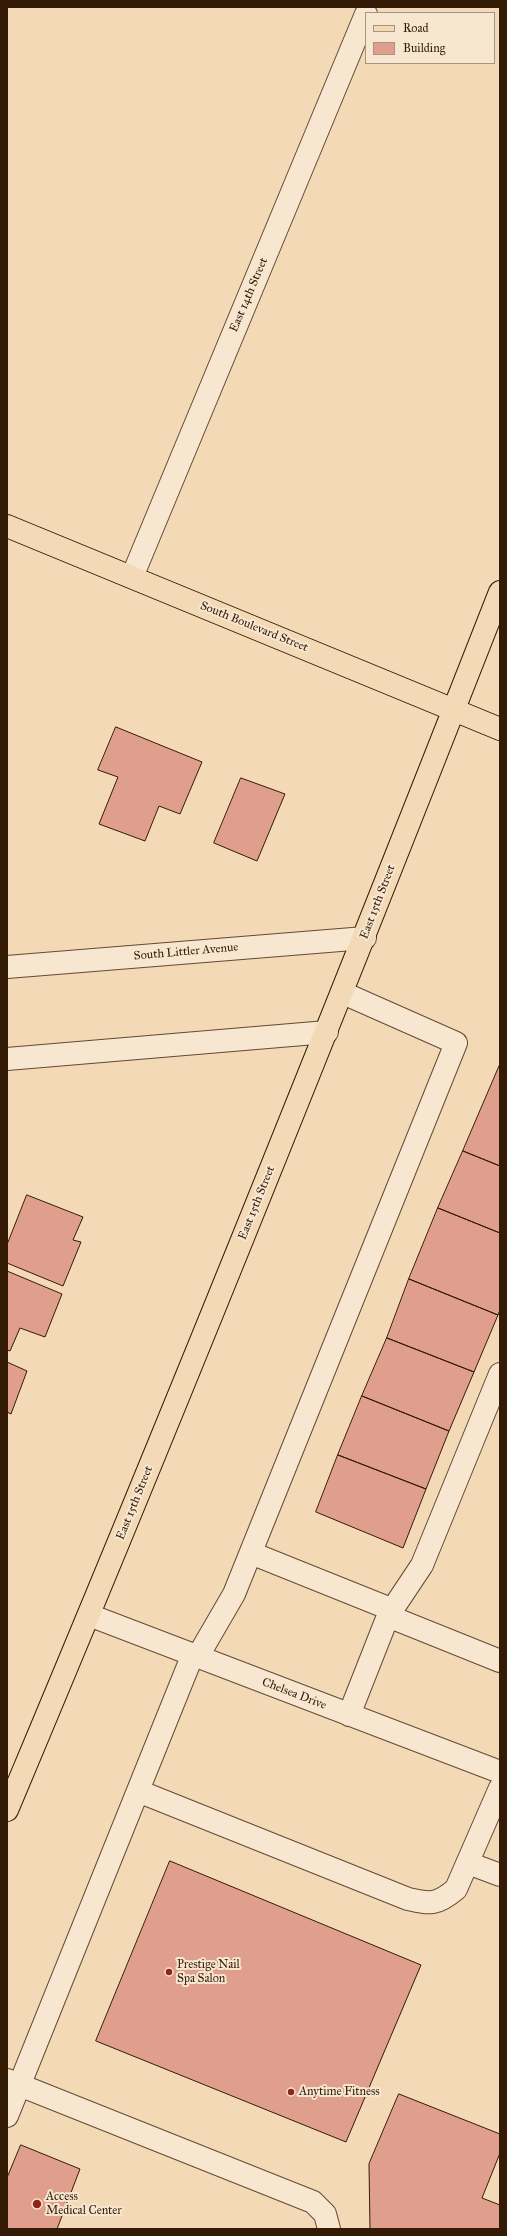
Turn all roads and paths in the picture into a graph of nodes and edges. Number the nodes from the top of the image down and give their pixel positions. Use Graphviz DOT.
graph roads {
  1 [pos="365,15"];
  2 [pos="7,526"];
  3 [pos="132,577"];
  4 [pos="500,592"];
  5 [pos="453,710"];
  6 [pos="500,729"];
  7 [pos="365,938"];
  8 [pos="7,967"];
  9 [pos="343,993"];
  10 [pos="327,1032"];
  11 [pos="7,1059"];
  12 [pos="500,1374"];
  13 [pos="251,1554"];
  14 [pos="390,1613"];
  15 [pos="89,1615"];
  16 [pos="195,1655"];
  17 [pos="500,1661"];
  18 [pos="349,1715"];
  19 [pos="500,1772"];
  20 [pos="500,1788"];
  21 [pos="138,1791"];
  22 [pos="7,1810"];
  23 [pos="468,1863"];
  24 [pos="500,1875"];
  25 [pos="13,2083"];
  26 [pos="7,2116"];
  27 [pos="329,2229"];
  1 -- 3 [label="street, East 14th Street"];
  2 -- 3 [label="main road, South Boulevard Street"];
  3 -- 5 [label="main road, South Boulevard Street"];
  4 -- 5 [label="main road, East 15th Street"];
  5 -- 6 [label="main road, South Boulevard Street"];
  5 -- 7 [label="main road, East 15th Street"];
  7 -- 8 [label="street, South Littler Avenue"];
  7 -- 9 [label="main road, East 15th Street"];
  9 -- 10 [label="main road, East 15th Street"];
  9 -- 13 [label="street"];
  10 -- 11 [label="street"];
  10 -- 15 [label="main road, East 15th Street"];
  12 -- 14 [label="street"];
  13 -- 14 [label="street"];
  13 -- 16 [label="street"];
  14 -- 17 [label="street"];
  14 -- 18 [label="street"];
  15 -- 16 [label="street, Chelsea Drive"];
  15 -- 22 [label="main road, East 15th Street"];
  16 -- 18 [label="street, Chelsea Drive"];
  16 -- 21 [label="street"];
  18 -- 19 [label="street, Chelsea Drive"];
  20 -- 23 [label="street"];
  21 -- 23 [label="street"];
  21 -- 25 [label="street"];
  23 -- 24 [label="street"];
  25 -- 26 [label="street"];
  25 -- 27 [label="street"];
}
